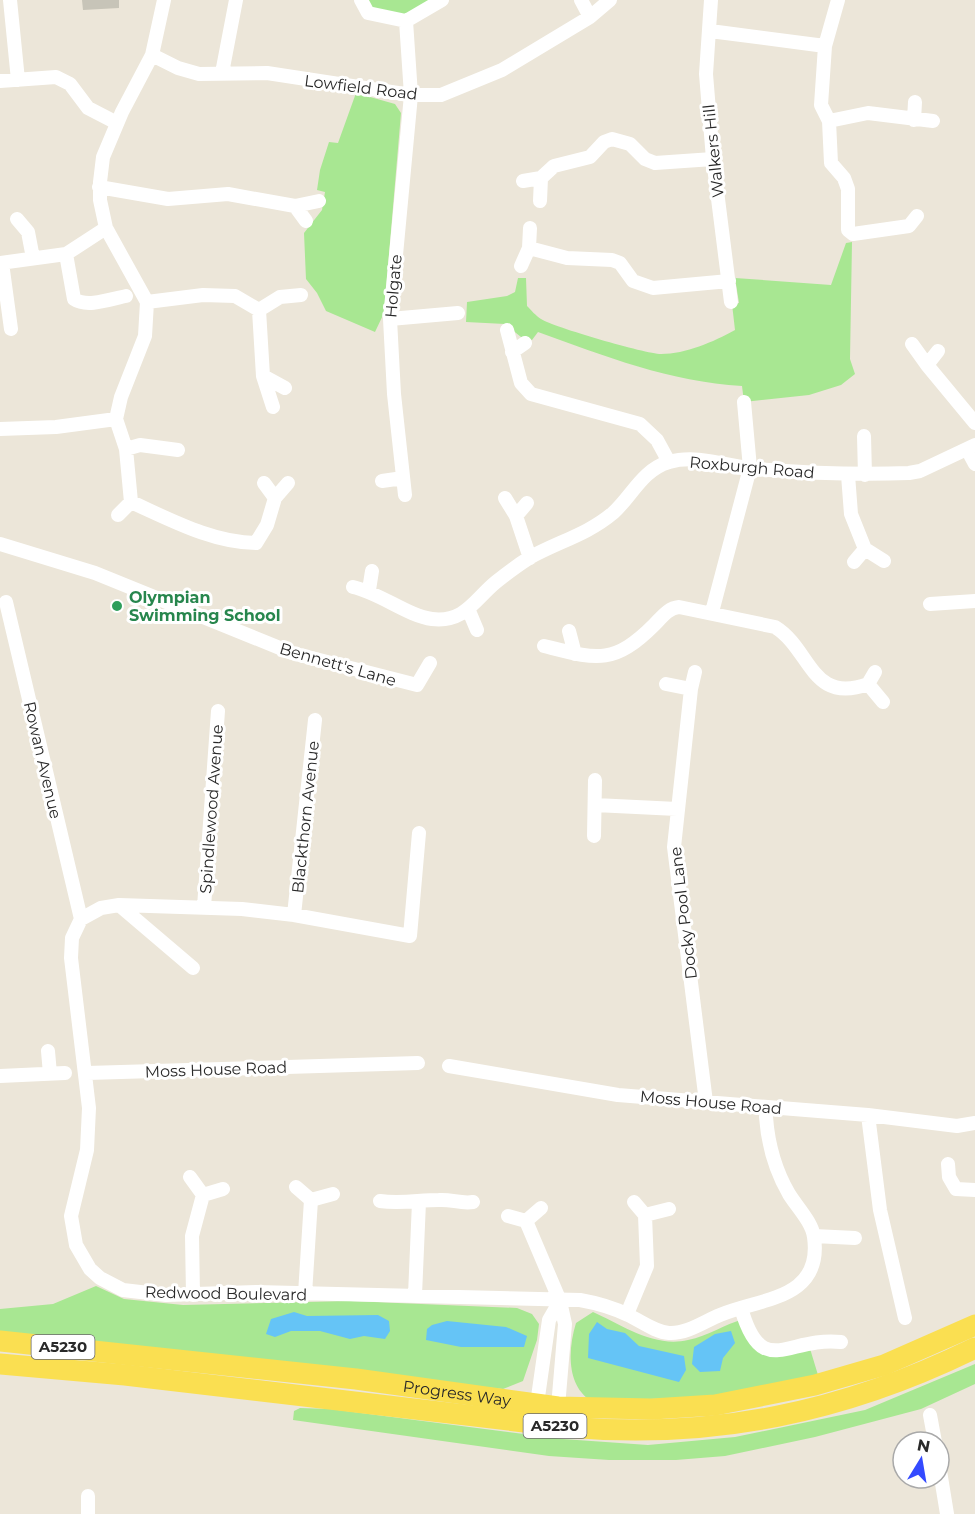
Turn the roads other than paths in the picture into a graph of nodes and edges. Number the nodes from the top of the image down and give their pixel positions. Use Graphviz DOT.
graph roads {
  1 [pos="10,0"];
  2 [pos="164,0"];
  3 [pos="236,0"];
  4 [pos="361,0"];
  5 [pos="442,0"];
  6 [pos="580,0"];
  7 [pos="610,0"];
  8 [pos="711,0"];
  9 [pos="838,0"];
  10 [pos="6,15"];
  11 [pos="590,17"];
  12 [pos="406,21"];
  13 [pos="710,31"];
  14 [pos="825,46"];
  15 [pos="152,55"];
  16 [pos="222,73"];
  17 [pos="18,80"];
  18 [pos="0,81"];
  19 [pos="411,95"];
  20 [pos="915,102"];
  21 [pos="914,120"];
  22 [pos="829,121"];
  23 [pos="933,121"];
  24 [pos="117,123"];
  25 [pos="713,159"];
  26 [pos="541,178"];
  27 [pos="524,181"];
  28 [pos="99,187"];
  29 [pos="320,201"];
  30 [pos="540,201"];
  31 [pos="295,206"];
  32 [pos="17,219"];
  33 [pos="306,221"];
  34 [pos="106,228"];
  35 [pos="530,228"];
  36 [pos="912,240"];
  37 [pos="529,248"];
  38 [pos="66,254"];
  39 [pos="33,258"];
  40 [pos="1,263"];
  41 [pos="521,266"];
  42 [pos="729,281"];
  43 [pos="300,295"];
  44 [pos="126,296"];
  45 [pos="147,302"];
  46 [pos="731,302"];
  47 [pos="4,309"];
  48 [pos="259,310"];
  49 [pos="458,313"];
  50 [pos="390,319"];
  51 [pos="11,328"];
  52 [pos="507,330"];
  53 [pos="525,343"];
  54 [pos="912,344"];
  55 [pos="938,351"];
  56 [pos="512,352"];
  57 [pos="927,365"];
  58 [pos="263,376"];
  59 [pos="285,388"];
  60 [pos="744,402"];
  61 [pos="273,407"];
  62 [pos="116,419"];
  63 [pos="975,423"];
  64 [pos="0,429"];
  65 [pos="864,436"];
  66 [pos="971,447"];
  67 [pos="126,449"];
  68 [pos="178,450"];
  69 [pos="669,462"];
  70 [pos="975,464"];
  71 [pos="750,468"];
  72 [pos="848,475"];
  73 [pos="865,475"];
  74 [pos="403,478"];
  75 [pos="382,481"];
  76 [pos="264,483"];
  77 [pos="288,483"];
  78 [pos="405,495"];
  79 [pos="275,498"];
  80 [pos="505,498"];
  81 [pos="131,502"];
  82 [pos="527,503"];
  83 [pos="117,515"];
  84 [pos="516,516"];
  85 [pos="0,544"];
  86 [pos="865,549"];
  87 [pos="530,558"];
  88 [pos="854,561"];
  89 [pos="884,561"];
  90 [pos="372,571"];
  91 [pos="353,587"];
  92 [pos="369,590"];
  93 [pos="975,601"];
  94 [pos="6,602"];
  95 [pos="930,604"];
  96 [pos="469,611"];
  97 [pos="712,612"];
  98 [pos="477,630"];
  99 [pos="569,631"];
  100 [pos="544,646"];
  101 [pos="575,654"];
  102 [pos="430,663"];
  103 [pos="695,672"];
  104 [pos="875,672"];
  105 [pos="666,684"];
  106 [pos="868,684"];
  107 [pos="691,689"];
  108 [pos="883,702"];
  109 [pos="218,711"];
  110 [pos="315,720"];
  111 [pos="595,780"];
  112 [pos="595,805"];
  113 [pos="677,809"];
  114 [pos="419,833"];
  115 [pos="594,836"];
  116 [pos="119,905"];
  117 [pos="204,908"];
  118 [pos="294,915"];
  119 [pos="81,919"];
  120 [pos="193,968"];
  121 [pos="48,1051"];
  122 [pos="418,1064"];
  123 [pos="449,1066"];
  124 [pos="66,1073"];
  125 [pos="87,1073"];
  126 [pos="50,1074"];
  127 [pos="0,1076"];
  128 [pos="706,1102"];
  129 [pos="868,1115"];
  130 [pos="766,1117"];
  131 [pos="975,1124"];
  132 [pos="948,1164"];
  133 [pos="190,1177"];
  134 [pos="296,1187"];
  135 [pos="223,1189"];
  136 [pos="975,1190"];
  137 [pos="333,1194"];
  138 [pos="203,1195"];
  139 [pos="311,1200"];
  140 [pos="380,1201"];
  141 [pos="419,1202"];
  142 [pos="634,1202"];
  143 [pos="473,1203"];
  144 [pos="541,1208"];
  145 [pos="669,1209"];
  146 [pos="645,1215"];
  147 [pos="508,1216"];
  148 [pos="526,1221"];
  149 [pos="814,1236"];
  150 [pos="855,1238"];
  151 [pos="193,1294"];
  152 [pos="305,1294"];
  153 [pos="415,1295"];
  154 [pos="560,1301"];
  155 [pos="741,1308"];
  156 [pos="627,1314"];
  157 [pos="905,1318"];
  158 [pos="975,1325"];
  159 [pos="0,1341"];
  160 [pos="841,1342"];
  161 [pos="975,1348"];
  162 [pos="0,1364"];
  163 [pos="83,1370"];
  164 [pos="0,1380"];
  165 [pos="541,1407"];
  166 [pos="930,1415"];
  167 [pos="933,1430"];
  168 [pos="943,1490"];
  169 [pos="88,1496"];
  170 [pos="88,1514"];
  171 [pos="947,1514"];
  1 -- 10 [label="street"];
  2 -- 15 [label="street"];
  3 -- 16 [label="street"];
  4 -- 12 [label="street"];
  5 -- 12 [label="street"];
  6 -- 11 [label="street"];
  7 -- 11 [label="street, Lowfield Road"];
  8 -- 13 [label="street, Walkers Hill"];
  9 -- 14 [label="street"];
  10 -- 17 [label="street"];
  11 -- 19 [label="street, Lowfield Road"];
  12 -- 19 [label="street, Holgate"];
  13 -- 14 [label="street"];
  13 -- 25 [label="street, Walkers Hill"];
  14 -- 22 [label="street"];
  15 -- 16 [label="street, Lowfield Road"];
  15 -- 24 [label="street"];
  16 -- 19 [label="street, Lowfield Road"];
  17 -- 18 [label="street"];
  17 -- 24 [label="street"];
  19 -- 50 [label="street, Holgate"];
  20 -- 21 [label="street"];
  21 -- 22 [label="street"];
  21 -- 23 [label="street"];
  22 -- 36 [label="street"];
  24 -- 28 [label="street"];
  25 -- 26 [label="street"];
  25 -- 42 [label="street, Walkers Hill"];
  26 -- 27 [label="street"];
  26 -- 30 [label="street"];
  28 -- 31 [label="street"];
  28 -- 34 [label="street"];
  29 -- 31 [label="street"];
  31 -- 33 [label="street"];
  32 -- 39 [label="street"];
  34 -- 38 [label="street"];
  34 -- 45 [label="street"];
  35 -- 37 [label="street"];
  37 -- 41 [label="street"];
  37 -- 42 [label="street"];
  38 -- 39 [label="street"];
  38 -- 44 [label="street"];
  39 -- 40 [label="street"];
  40 -- 47 [label="street"];
  42 -- 46 [label="street, Walkers Hill"];
  43 -- 48 [label="street"];
  45 -- 48 [label="street"];
  45 -- 62 [label="street"];
  47 -- 51 [label="street"];
  48 -- 58 [label="street"];
  49 -- 50 [label="street"];
  50 -- 74 [label="street, Holgate"];
  52 -- 56 [label="street"];
  53 -- 56 [label="street"];
  54 -- 57 [label="street"];
  55 -- 57 [label="street"];
  56 -- 69 [label="street"];
  57 -- 63 [label="street"];
  58 -- 59 [label="street"];
  58 -- 61 [label="street"];
  60 -- 71 [label="street"];
  62 -- 64 [label="street"];
  62 -- 67 [label="street"];
  65 -- 73 [label="street"];
  66 -- 70 [label="street"];
  66 -- 73 [label="street, Roxburgh Road"];
  67 -- 68 [label="street"];
  67 -- 81 [label="street"];
  69 -- 71 [label="street, Roxburgh Road"];
  69 -- 87 [label="street, Roxburgh Road"];
  71 -- 72 [label="street, Roxburgh Road"];
  71 -- 97 [label="street"];
  72 -- 73 [label="street, Roxburgh Road"];
  72 -- 86 [label="street"];
  74 -- 75 [label="street"];
  74 -- 78 [label="street, Holgate"];
  76 -- 79 [label="street"];
  77 -- 79 [label="street"];
  79 -- 81 [label="street"];
  80 -- 84 [label="street"];
  81 -- 83 [label="street"];
  82 -- 84 [label="street"];
  84 -- 87 [label="street"];
  85 -- 102 [label="street, Bennett's Lane"];
  86 -- 88 [label="street"];
  86 -- 89 [label="street"];
  87 -- 96 [label="street, Roxburgh Road"];
  90 -- 92 [label="street"];
  91 -- 92 [label="street"];
  92 -- 96 [label="street"];
  93 -- 95 [label="street"];
  94 -- 119 [label="street, Rowan Avenue"];
  96 -- 98 [label="street"];
  97 -- 101 [label="street"];
  97 -- 106 [label="street"];
  99 -- 101 [label="street"];
  100 -- 101 [label="street"];
  103 -- 107 [label="street, Docky Pool Lane"];
  104 -- 106 [label="street"];
  105 -- 107 [label="street"];
  106 -- 108 [label="street"];
  107 -- 113 [label="street, Docky Pool Lane"];
  109 -- 117 [label="street, Spindlewood Avenue"];
  110 -- 118 [label="street, Blackthorn Avenue"];
  111 -- 112 [label="street"];
  112 -- 113 [label="street"];
  112 -- 115 [label="street"];
  113 -- 128 [label="street, Docky Pool Lane"];
  114 -- 118 [label="street"];
  116 -- 117 [label="street"];
  116 -- 119 [label="street"];
  116 -- 120 [label="street"];
  117 -- 118 [label="street"];
  119 -- 125 [label="street, Redwood Boulevard"];
  121 -- 126 [label="street"];
  122 -- 125 [label="street, Moss House Road"];
  123 -- 128 [label="street, Moss House Road"];
  124 -- 126 [label="street"];
  125 -- 151 [label="street, Redwood Boulevard"];
  126 -- 127 [label="street"];
  128 -- 129 [label="street, Moss House Road"];
  129 -- 131 [label="street, Moss House Road"];
  129 -- 157 [label="street"];
  130 -- 149 [label="street"];
  132 -- 136 [label="street"];
  133 -- 138 [label="street"];
  134 -- 139 [label="street"];
  135 -- 138 [label="street"];
  137 -- 139 [label="street"];
  138 -- 151 [label="street"];
  139 -- 152 [label="street"];
  140 -- 141 [label="street"];
  141 -- 143 [label="street"];
  141 -- 153 [label="street"];
  142 -- 146 [label="street"];
  144 -- 148 [label="street"];
  145 -- 146 [label="street"];
  146 -- 156 [label="street"];
  147 -- 148 [label="street"];
  148 -- 154 [label="street"];
  149 -- 150 [label="street"];
  149 -- 155 [label="street, Redwood Boulevard"];
  151 -- 152 [label="street, Redwood Boulevard"];
  152 -- 153 [label="street, Redwood Boulevard"];
  153 -- 154 [label="street, Redwood Boulevard"];
  154 -- 156 [label="street, Redwood Boulevard"];
  154 -- 165 [label="street"];
  154 -- 165 [label="street"];
  155 -- 156 [label="street, Redwood Boulevard"];
  155 -- 160 [label="street"];
  158 -- 165 [label="main road, Progress Way / A5230"];
  159 -- 165 [label="main road, Progress Way / A5230"];
  161 -- 165 [label="main road"];
  162 -- 163 [label="main road, Progress Way / A5230"];
  163 -- 164 [label="main road"];
  163 -- 165 [label="main road, Progress Way / A5230"];
  166 -- 167 [label="street"];
  168 -- 171 [label="street"];
  169 -- 170 [label="street"];
}
